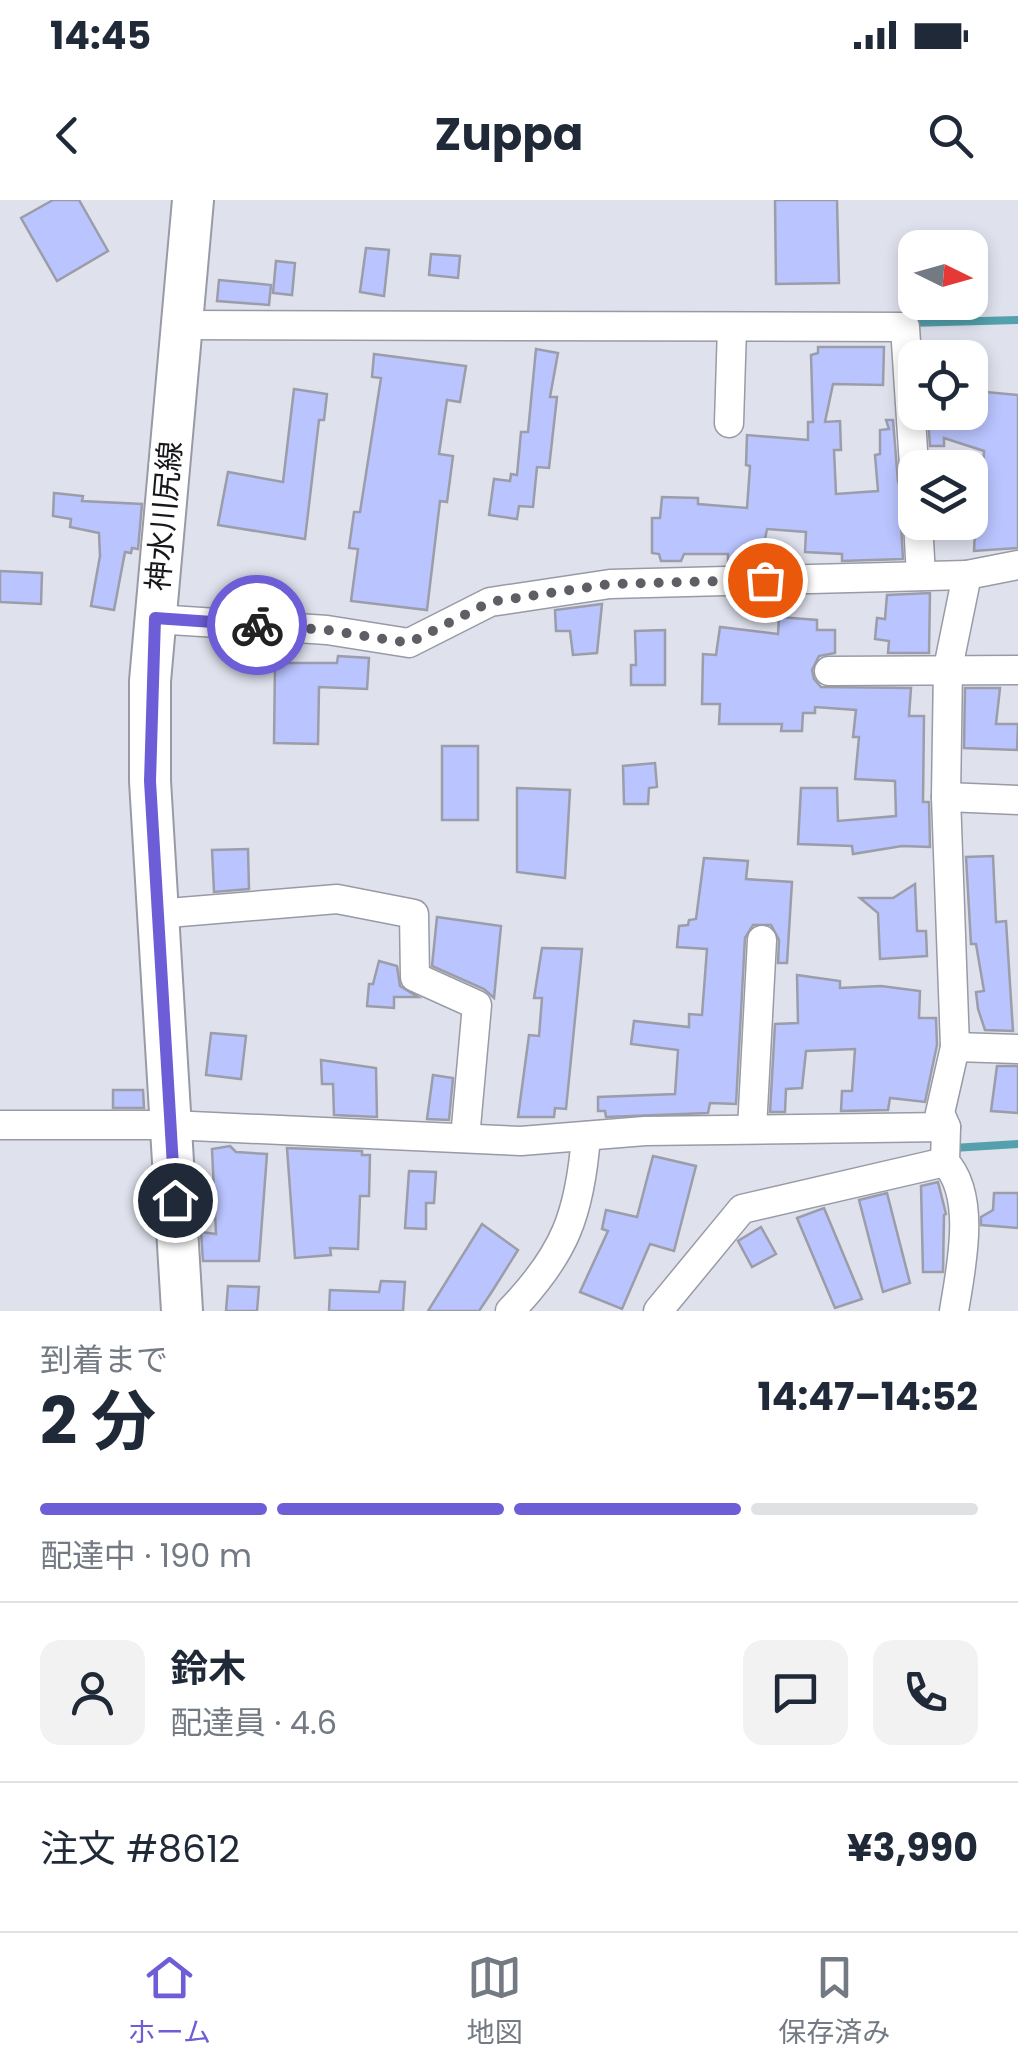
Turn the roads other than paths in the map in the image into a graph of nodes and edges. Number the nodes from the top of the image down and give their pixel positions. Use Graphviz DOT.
graph roads {
  1 [pos="193,200"];
  2 [pos="182,325"];
  3 [pos="732,328"];
  4 [pos="729,423"];
  5 [pos="913,450"];
  6 [pos="919,540"];
  7 [pos="1018,565"];
  8 [pos="967,575"];
  9 [pos="921,576"];
  10 [pos="155,618"];
  11 [pos="948,668"];
  12 [pos="1018,670"];
  13 [pos="829,671"];
  14 [pos="946,796"];
  15 [pos="1018,800"];
  16 [pos="156,914"];
  17 [pos="762,940"];
  18 [pos="955,1047"];
  19 [pos="1018,1049"];
  20 [pos="0,1125"];
  21 [pos="170,1125"];
  22 [pos="946,1127"];
  23 [pos="752,1129"];
  24 [pos="586,1136"];
  25 [pos="465,1138"];
  26 [pos="946,1162"];
  27 [pos="182,1311"];
  28 [pos="510,1311"];
  29 [pos="658,1311"];
  30 [pos="954,1311"];
  1 -- 2 [label="main road, 神水川尻線"];
  2 -- 3 [label="street"];
  2 -- 10 [label="main road, 神水川尻線"];
  3 -- 4 [label="street"];
  3 -- 5 [label="street"];
  6 -- 9 [label="street"];
  7 -- 8 [label="street"];
  8 -- 9 [label="street"];
  8 -- 11 [label="street"];
  9 -- 10 [label="street"];
  10 -- 16 [label="main road, 神水川尻線"];
  11 -- 12 [label="street"];
  11 -- 13 [label="street"];
  11 -- 14 [label="street"];
  14 -- 15 [label="street"];
  14 -- 18 [label="street"];
  16 -- 21 [label="main road, 神水川尻線"];
  16 -- 25 [label="street"];
  17 -- 23 [label="street"];
  18 -- 19 [label="street"];
  18 -- 22 [label="street"];
  20 -- 21 [label="street"];
  21 -- 25 [label="street"];
  21 -- 27 [label="main road, 神水川尻線"];
  22 -- 23 [label="street"];
  22 -- 26 [label="street"];
  23 -- 24 [label="street"];
  24 -- 25 [label="street"];
  24 -- 28 [label="street"];
  26 -- 29 [label="street"];
  26 -- 30 [label="street"];
}
